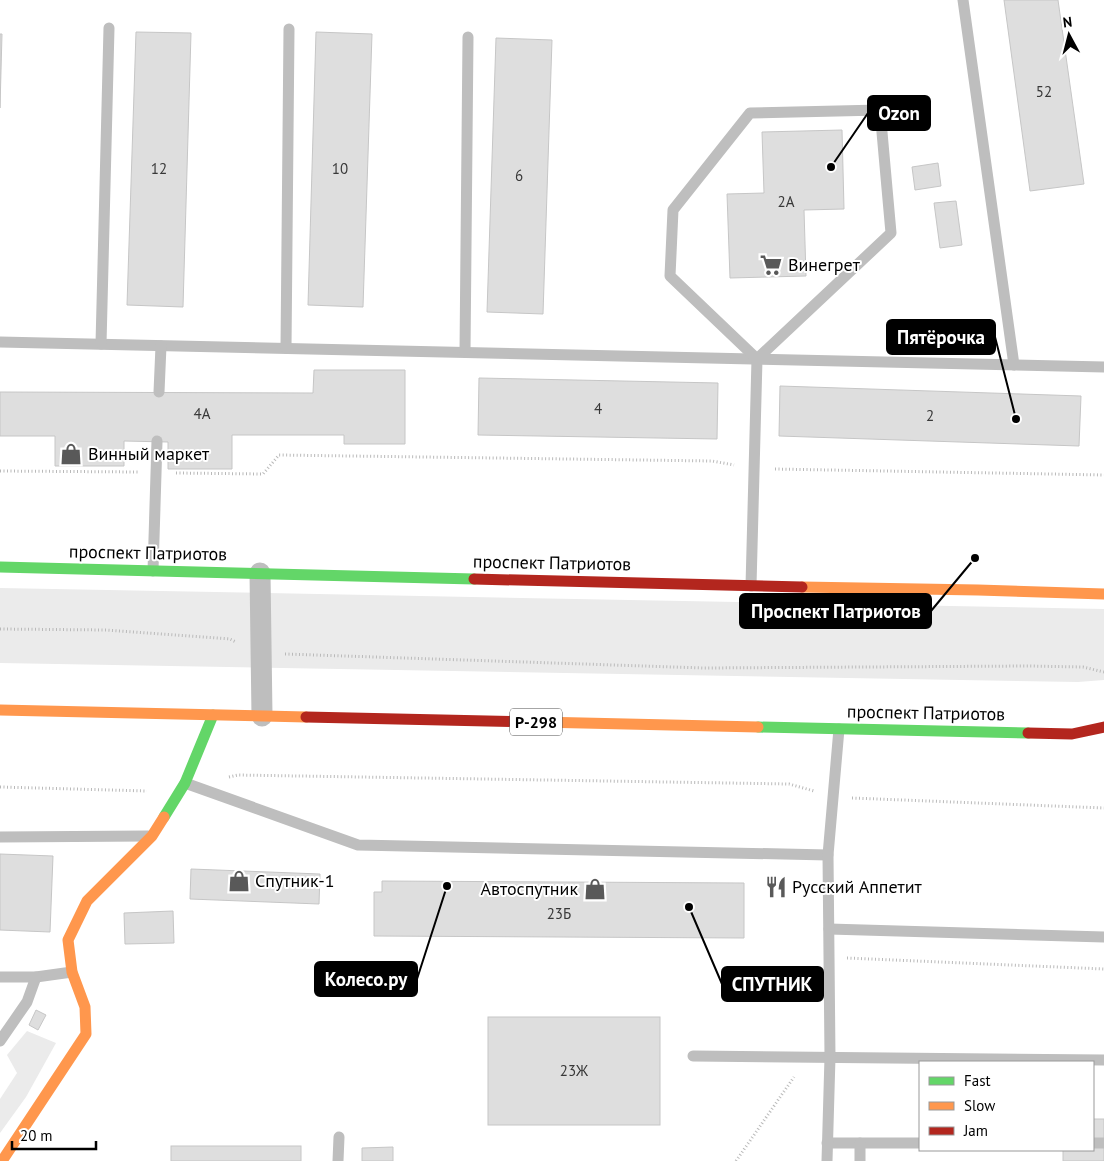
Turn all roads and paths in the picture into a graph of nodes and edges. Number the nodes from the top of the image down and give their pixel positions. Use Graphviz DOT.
graph roads {
  1 [pos="964,0"];
  2 [pos="109,28"];
  3 [pos="289,30"];
  4 [pos="468,37"];
  5 [pos="0,342"];
  6 [pos="102,344"];
  7 [pos="161,346"];
  8 [pos="286,348"];
  9 [pos="465,352"];
  10 [pos="757,359"];
  11 [pos="1014,365"];
  12 [pos="1104,367"];
  13 [pos="159,392"];
  14 [pos="157,442"];
  15 [pos="754,468"];
  16 [pos="0,471"];
  17 [pos="156,472"];
  18 [pos="1104,475"];
  19 [pos="0,567"];
  20 [pos="153,571"];
  21 [pos="260,573"];
  22 [pos="751,586"];
  23 [pos="1104,594"];
  24 [pos="0,629"];
  25 [pos="261,653"];
  26 [pos="1104,672"];
  27 [pos="0,710"];
  28 [pos="213,715"];
  29 [pos="262,716"];
  30 [pos="1104,727"];
  31 [pos="839,729"];
  32 [pos="1072,734"];
  33 [pos="1096,740"];
  34 [pos="185,783"];
  35 [pos="0,788"];
  36 [pos="148,791"];
  37 [pos="833,796"];
  38 [pos="1104,808"];
  39 [pos="152,836"];
  40 [pos="0,837"];
  41 [pos="828,855"];
  42 [pos="829,929"];
  43 [pos="1104,936"];
  44 [pos="829,957"];
  45 [pos="1104,969"];
  46 [pos="72,972"];
  47 [pos="36,976"];
  48 [pos="0,977"];
  49 [pos="0,1041"];
  50 [pos="693,1056"];
  51 [pos="807,1057"];
  52 [pos="830,1057"];
  53 [pos="1104,1060"];
  54 [pos="339,1137"];
  55 [pos="827,1143"];
  56 [pos="860,1143"];
  57 [pos="919,1143"];
  58 [pos="2,1161"];
  59 [pos="338,1161"];
  60 [pos="736,1161"];
  61 [pos="827,1161"];
  62 [pos="860,1161"];
  1 -- 11 [label="lane"];
  2 -- 6 [label="lane"];
  3 -- 8 [label="lane"];
  4 -- 9 [label="lane"];
  5 -- 6 [label="lane"];
  6 -- 7 [label="lane"];
  7 -- 8 [label="lane"];
  7 -- 13 [label="lane"];
  8 -- 9 [label="lane"];
  9 -- 10 [label="lane"];
  10 -- 10 [label="lane"];
  10 -- 11 [label="lane"];
  10 -- 15 [label="lane"];
  11 -- 12 [label="lane"];
  14 -- 17 [label="lane"];
  15 -- 17 [label="path"];
  15 -- 18 [label="path"];
  15 -- 22 [label="lane"];
  16 -- 17 [label="path"];
  17 -- 20 [label="lane"];
  19 -- 20 [label="main road, проспект Патриотов"];
  20 -- 21 [label="main road, проспект Патриотов"];
  21 -- 22 [label="main road, проспект Патриотов"];
  21 -- 25 [label="street"];
  22 -- 23 [label="main road, проспект Патриотов"];
  24 -- 25 [label="path"];
  25 -- 26 [label="path"];
  25 -- 29 [label="street"];
  27 -- 28 [label="main road, проспект Патриотов / Р-298"];
  28 -- 29 [label="main road, проспект Патриотов / Р-298"];
  28 -- 34 [label="main road"];
  29 -- 31 [label="main road, проспект Патриотов / Р-298"];
  30 -- 32 [label="main road, проспект Патриотов / Р-298"];
  31 -- 32 [label="main road, проспект Патриотов / Р-298"];
  31 -- 37 [label="lane"];
  32 -- 33 [label="main road, проспект Патриотов / Р-298"];
  34 -- 37 [label="path"];
  34 -- 39 [label="main road"];
  34 -- 41 [label="lane"];
  35 -- 36 [label="path"];
  37 -- 38 [label="path"];
  37 -- 41 [label="lane"];
  39 -- 40 [label="lane"];
  39 -- 46 [label="main road"];
  41 -- 42 [label="lane"];
  42 -- 43 [label="lane"];
  42 -- 44 [label="lane"];
  44 -- 45 [label="path"];
  44 -- 52 [label="lane"];
  46 -- 47 [label="lane"];
  46 -- 58 [label="main road"];
  47 -- 48 [label="lane"];
  47 -- 49 [label="lane"];
  50 -- 51 [label="lane"];
  51 -- 52 [label="lane"];
  51 -- 60 [label="path"];
  52 -- 53 [label="lane"];
  52 -- 55 [label="lane"];
  54 -- 59 [label="lane"];
  55 -- 56 [label="lane"];
  55 -- 61 [label="lane"];
  56 -- 57 [label="lane"];
  56 -- 62 [label="lane"];
}
